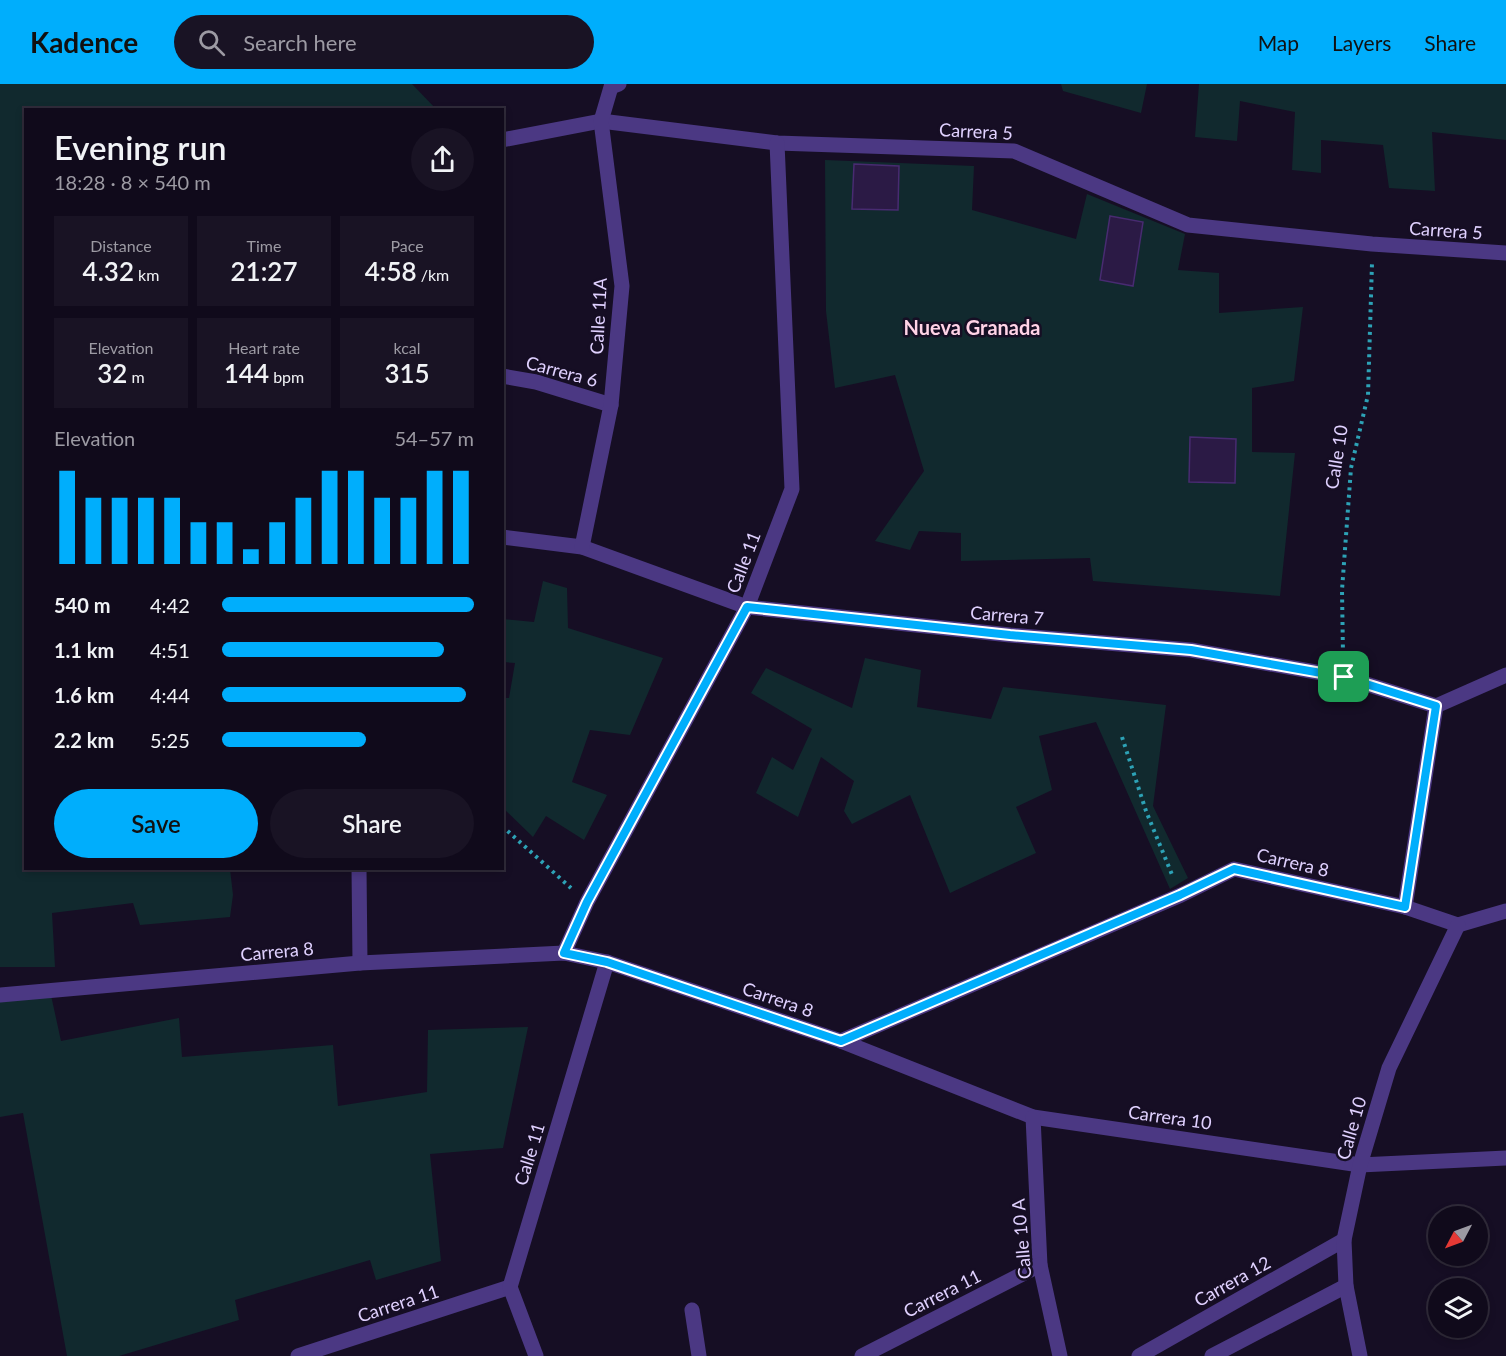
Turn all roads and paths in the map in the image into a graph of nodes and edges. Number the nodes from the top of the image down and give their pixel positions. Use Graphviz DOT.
graph roads {
  1 [pos="615,86"];
  2 [pos="601,121"];
  3 [pos="504,140"];
  4 [pos="777,143"];
  5 [pos="1372,244"];
  6 [pos="1506,253"];
  7 [pos="504,376"];
  8 [pos="612,405"];
  9 [pos="504,537"];
  10 [pos="582,547"];
  11 [pos="747,607"];
  12 [pos="1506,675"];
  13 [pos="1344,677"];
  14 [pos="1436,706"];
  15 [pos="1122,736"];
  16 [pos="504,828"];
  17 [pos="359,870"];
  18 [pos="1180,895"];
  19 [pos="587,902"];
  20 [pos="1405,907"];
  21 [pos="1506,910"];
  22 [pos="1458,925"];
  23 [pos="564,953"];
  24 [pos="607,962"];
  25 [pos="360,963"];
  26 [pos="0,995"];
  27 [pos="841,1041"];
  28 [pos="1033,1117"];
  29 [pos="1506,1158"];
  30 [pos="1360,1165"];
  31 [pos="1344,1240"];
  32 [pos="1040,1265"];
  33 [pos="1346,1286"];
  34 [pos="510,1287"];
  35 [pos="692,1310"];
  36 [pos="298,1356"];
  37 [pos="536,1356"];
  38 [pos="699,1356"];
  39 [pos="862,1356"];
  40 [pos="1060,1356"];
  41 [pos="1139,1356"];
  42 [pos="1212,1356"];
  43 [pos="1360,1356"];
  1 -- 2 [label="street, Calle 11A"];
  2 -- 3 [label="street, Carrera 5"];
  2 -- 4 [label="street, Carrera 5"];
  2 -- 8 [label="street, Calle 11A"];
  4 -- 5 [label="street, Carrera 5"];
  4 -- 11 [label="street, Calle 11"];
  5 -- 6 [label="street, Carrera 5"];
  5 -- 13 [label="path, Calle 10"];
  7 -- 8 [label="street, Carrera 6"];
  8 -- 10 [label="street, Calle 11A"];
  9 -- 10 [label="street, Carrera 7"];
  10 -- 11 [label="street, Carrera 7"];
  11 -- 13 [label="street, Carrera 7"];
  11 -- 19 [label="street, Calle 11"];
  12 -- 14 [label="street"];
  13 -- 14 [label="street, Carrera 7"];
  14 -- 20 [label="street"];
  15 -- 18 [label="path"];
  16 -- 19 [label="path"];
  17 -- 25 [label="street"];
  18 -- 20 [label="street, Carrera 8"];
  18 -- 27 [label="street, Carrera 8"];
  19 -- 23 [label="street, Calle 11"];
  20 -- 22 [label="street, Carrera 8"];
  21 -- 22 [label="street"];
  22 -- 30 [label="street, Calle 10"];
  23 -- 24 [label="street, Carrera 8"];
  23 -- 25 [label="street, Carrera 8"];
  24 -- 27 [label="street, Carrera 8"];
  24 -- 34 [label="street, Calle 11"];
  25 -- 26 [label="street, Carrera 8"];
  27 -- 28 [label="street, Carrera 10"];
  28 -- 30 [label="street, Carrera 10"];
  28 -- 32 [label="street, Calle 10 A"];
  29 -- 30 [label="street, Carrera 10"];
  30 -- 31 [label="street, Calle 10"];
  31 -- 33 [label="street, Calle 10"];
  31 -- 41 [label="street, Carrera 12"];
  32 -- 39 [label="street, Carrera 11"];
  32 -- 40 [label="street, Calle 10 A"];
  33 -- 42 [label="street"];
  33 -- 43 [label="street, Calle 10"];
  34 -- 36 [label="street, Carrera 11"];
  34 -- 37 [label="street"];
  35 -- 38 [label="street"];
}
